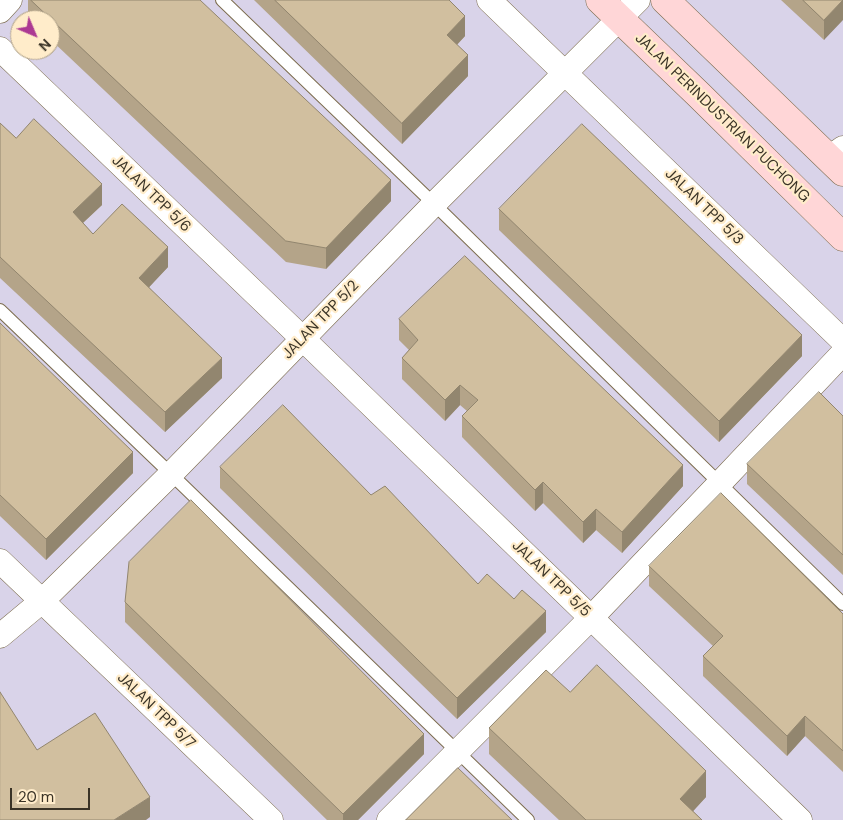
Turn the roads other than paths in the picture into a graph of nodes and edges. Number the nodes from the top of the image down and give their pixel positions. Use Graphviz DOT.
graph roads {
  1 [pos="10,0"];
  2 [pos="222,0"];
  3 [pos="489,0"];
  4 [pos="600,0"];
  5 [pos="665,0"];
  6 [pos="629,9"];
  7 [pos="0,11"];
  8 [pos="0,49"];
  9 [pos="565,73"];
  10 [pos="838,159"];
  11 [pos="434,204"];
  12 [pos="843,237"];
  13 [pos="0,310"];
  14 [pos="303,339"];
  15 [pos="843,340"];
  16 [pos="843,353"];
  17 [pos="171,474"];
  18 [pos="720,484"];
  19 [pos="0,561"];
  20 [pos="42,601"];
  21 [pos="843,604"];
  22 [pos="591,618"];
  23 [pos="0,636"];
  24 [pos="457,751"];
  25 [pos="271,820"];
  26 [pos="389,820"];
  27 [pos="528,820"];
  28 [pos="800,820"];
  1 -- 7 [label="street"];
  2 -- 11 [label="lane"];
  3 -- 9 [label="street, JALAN TPP 5/3"];
  4 -- 6 [label="street, JALAN PERINDUSTRIAN PUCHONG"];
  5 -- 10 [label="street"];
  6 -- 9 [label="street, JALAN TPP 5/2"];
  6 -- 12 [label="street, JALAN PERINDUSTRIAN PUCHONG"];
  8 -- 14 [label="street, JALAN TPP 5/6"];
  9 -- 11 [label="street, JALAN TPP 5/2"];
  9 -- 15 [label="street, JALAN TPP 5/3"];
  11 -- 14 [label="street, JALAN TPP 5/2"];
  11 -- 18 [label="lane"];
  13 -- 17 [label="lane"];
  14 -- 17 [label="street, JALAN TPP 5/2"];
  14 -- 22 [label="street, JALAN TPP 5/5"];
  16 -- 18 [label="street"];
  17 -- 20 [label="street, JALAN TPP 5/2"];
  17 -- 24 [label="lane"];
  18 -- 21 [label="lane"];
  18 -- 22 [label="street"];
  19 -- 20 [label="street, JALAN TPP 5/7"];
  20 -- 23 [label="street, JALAN TPP 5/2"];
  20 -- 25 [label="street, JALAN TPP 5/7"];
  22 -- 24 [label="street"];
  22 -- 28 [label="street, JALAN TPP 5/5"];
  24 -- 26 [label="street"];
  24 -- 27 [label="lane"];
}
